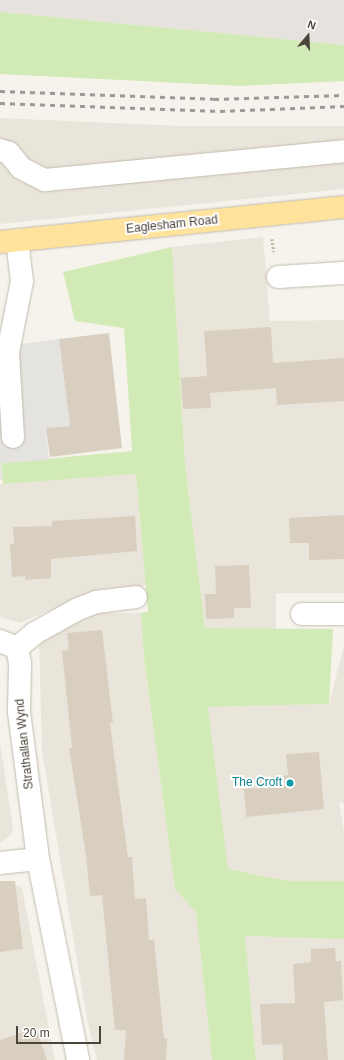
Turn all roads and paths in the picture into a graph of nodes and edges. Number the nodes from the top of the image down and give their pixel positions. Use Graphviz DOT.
graph roads {
  1 [pos="0,150"];
  2 [pos="344,151"];
  3 [pos="344,207"];
  4 [pos="266,215"];
  5 [pos="9,241"];
  6 [pos="344,273"];
  7 [pos="278,277"];
  8 [pos="12,437"];
  9 [pos="136,597"];
  10 [pos="302,614"];
  11 [pos="344,614"];
  12 [pos="9,644"];
  13 [pos="38,859"];
  14 [pos="0,863"];
  15 [pos="78,1060"];
  1 -- 2 [label="street"];
  3 -- 4 [label="main road, Eaglesham Road"];
  4 -- 5 [label="main road, Eaglesham Road"];
  4 -- 7 [label="path"];
  5 -- 8 [label="street"];
  6 -- 7 [label="street"];
  9 -- 12 [label="street"];
  10 -- 11 [label="street"];
  12 -- 13 [label="street, Strathallan Wynd"];
  13 -- 14 [label="street"];
  13 -- 15 [label="street, Strathallan Wynd"];
}
